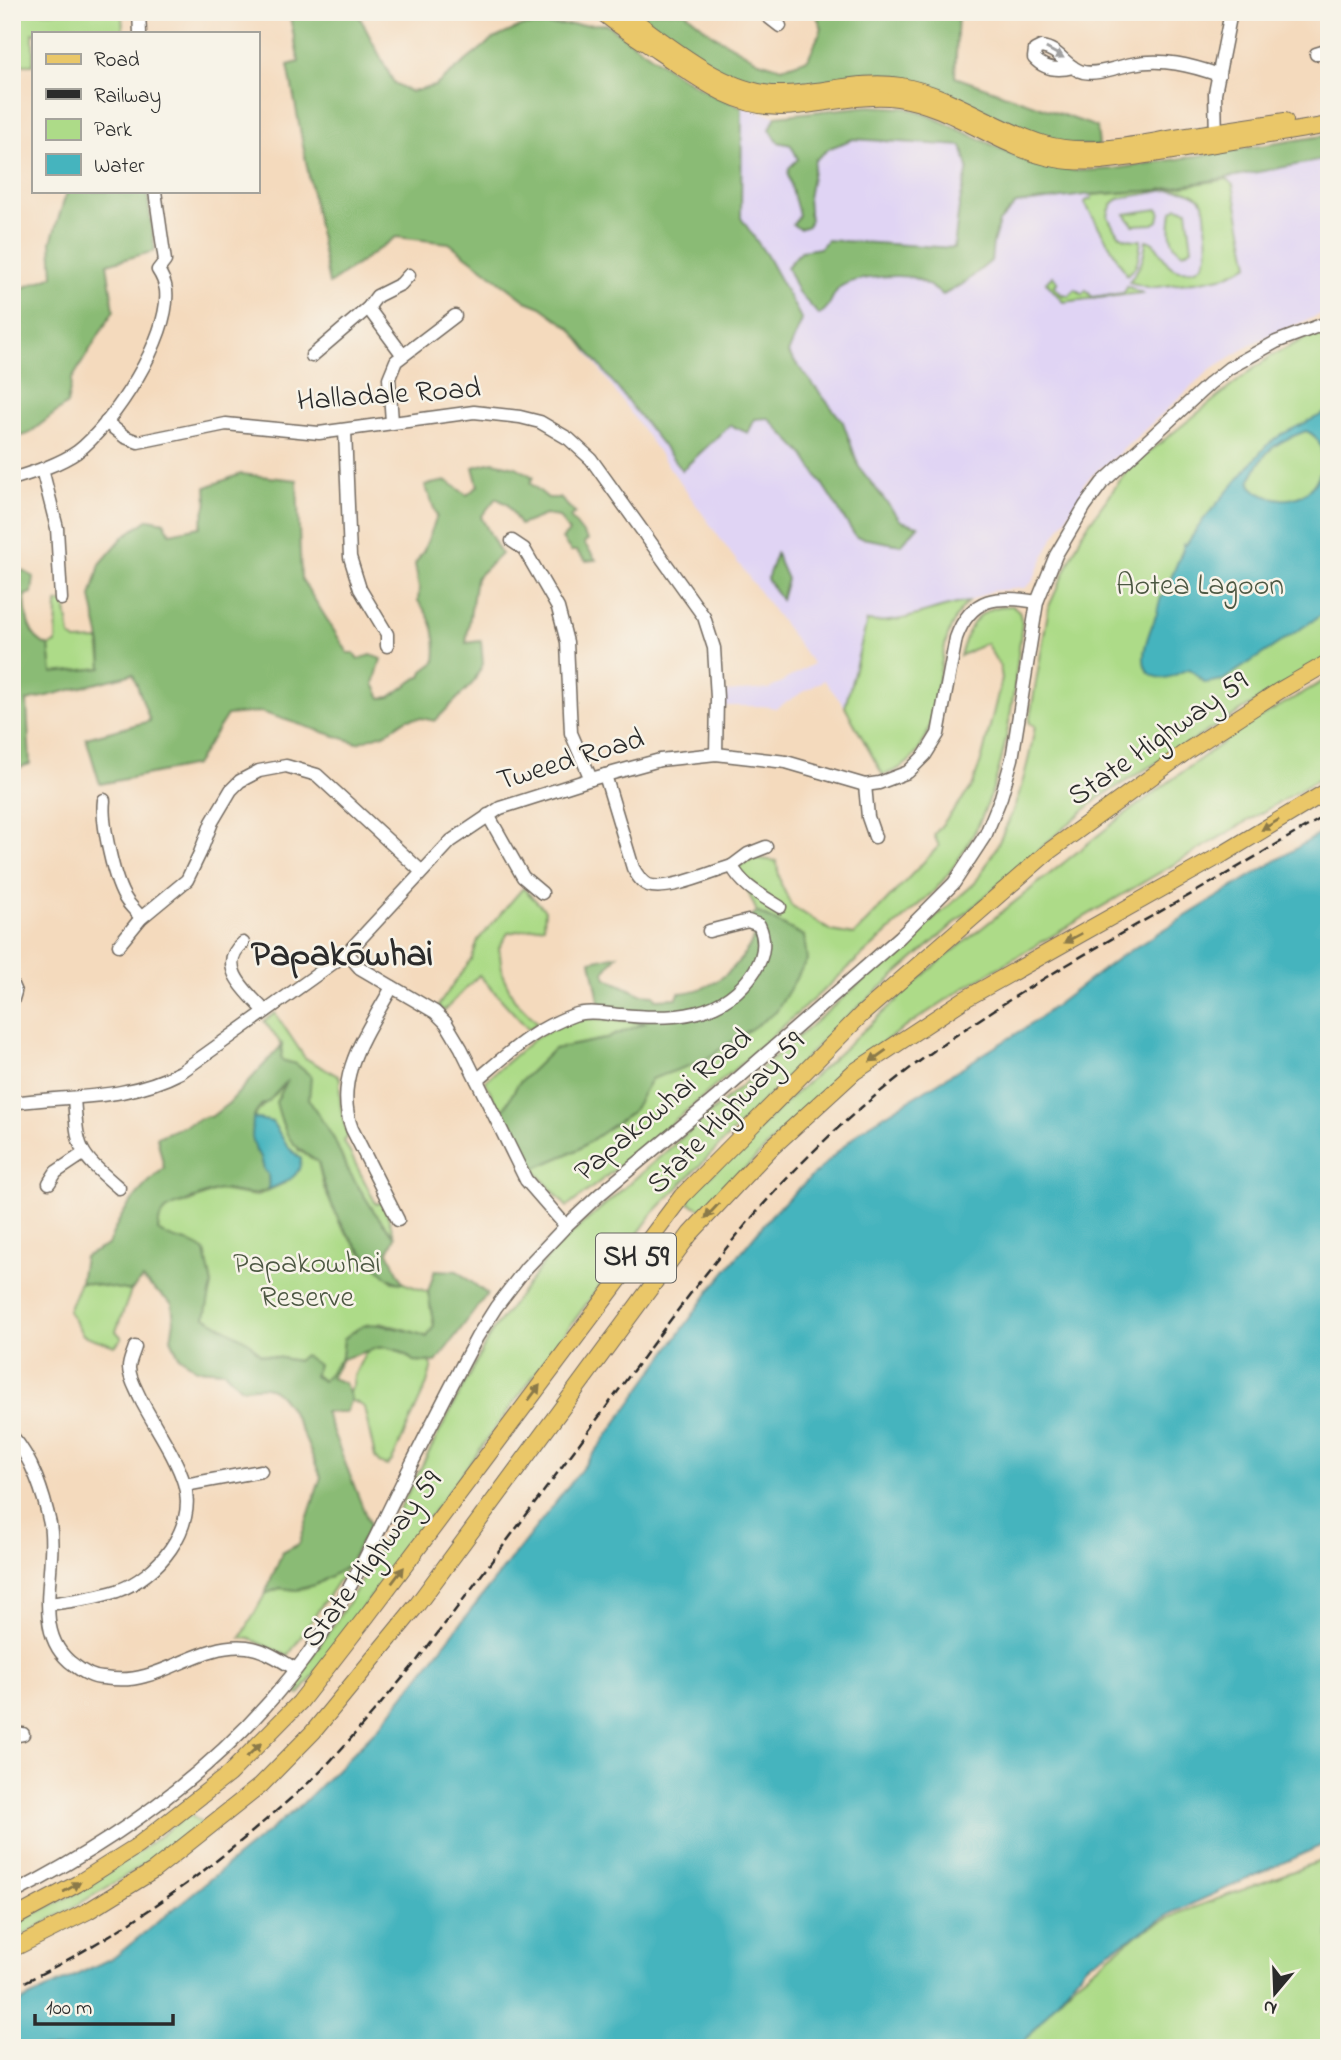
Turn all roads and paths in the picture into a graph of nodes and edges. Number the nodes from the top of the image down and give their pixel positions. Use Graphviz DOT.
graph roads {
  1 [pos="139,12"];
  2 [pos="602,12"];
  3 [pos="622,12"];
  4 [pos="762,12"];
  5 [pos="1231,12"];
  6 [pos="780,26"];
  7 [pos="140,32"];
  8 [pos="1073,67"];
  9 [pos="1219,75"];
  10 [pos="1329,114"];
  11 [pos="1329,125"];
  12 [pos="1215,138"];
  13 [pos="155,192"];
  14 [pos="409,275"];
  15 [pos="368,308"];
  16 [pos="455,316"];
  17 [pos="1329,322"];
  18 [pos="402,354"];
  19 [pos="312,356"];
  20 [pos="106,422"];
  21 [pos="392,422"];
  22 [pos="345,430"];
  23 [pos="42,469"];
  24 [pos="12,480"];
  25 [pos="512,541"];
  26 [pos="61,599"];
  27 [pos="1037,602"];
  28 [pos="387,646"];
  29 [pos="1329,662"];
  30 [pos="716,754"];
  31 [pos="605,775"];
  32 [pos="591,779"];
  33 [pos="865,785"];
  34 [pos="1329,790"];
  35 [pos="104,800"];
  36 [pos="488,815"];
  37 [pos="875,836"];
  38 [pos="766,847"];
  39 [pos="732,866"];
  40 [pos="421,871"];
  41 [pos="542,893"];
  42 [pos="780,907"];
  43 [pos="141,918"];
  44 [pos="709,931"];
  45 [pos="243,943"];
  46 [pos="119,944"];
  47 [pos="347,953"];
  48 [pos="12,985"];
  49 [pos="392,987"];
  50 [pos="12,1002"];
  51 [pos="265,1012"];
  52 [pos="477,1080"];
  53 [pos="74,1098"];
  54 [pos="12,1103"];
  55 [pos="83,1154"];
  56 [pos="49,1183"];
  57 [pos="119,1188"];
  58 [pos="398,1220"];
  59 [pos="566,1226"];
  60 [pos="135,1347"];
  61 [pos="12,1436"];
  62 [pos="261,1471"];
  63 [pos="185,1485"];
  64 [pos="49,1604"];
  65 [pos="296,1669"];
  66 [pos="12,1894"];
  67 [pos="12,1919"];
  68 [pos="12,1949"];
  1 -- 7 [label="street"];
  2 -- 12 [label="main road"];
  3 -- 12 [label="main road"];
  4 -- 6 [label="street"];
  5 -- 9 [label="street"];
  8 -- 9 [label="street"];
  9 -- 12 [label="street"];
  10 -- 12 [label="main road"];
  11 -- 12 [label="main road"];
  13 -- 20 [label="street"];
  14 -- 15 [label="street"];
  15 -- 18 [label="street"];
  15 -- 19 [label="street"];
  16 -- 18 [label="street"];
  17 -- 27 [label="street, Papakowhai Road"];
  18 -- 21 [label="street"];
  20 -- 22 [label="street, Halladale Road"];
  20 -- 23 [label="street"];
  21 -- 22 [label="street, Halladale Road"];
  21 -- 30 [label="street, Halladale Road"];
  22 -- 28 [label="street"];
  23 -- 24 [label="street"];
  23 -- 26 [label="street"];
  25 -- 32 [label="street"];
  27 -- 33 [label="street"];
  27 -- 59 [label="street, Papakowhai Road"];
  67 -- 29 [label="main road, State Highway 59 / SH 59, one-way"];
  30 -- 31 [label="street, Tweed Road"];
  30 -- 33 [label="street, Tweed Road"];
  31 -- 32 [label="street, Tweed Road"];
  31 -- 39 [label="street"];
  32 -- 36 [label="street, Tweed Road"];
  33 -- 37 [label="street"];
  34 -- 68 [label="main road, State Highway 59 / SH 59, one-way"];
  35 -- 43 [label="street"];
  36 -- 40 [label="street, Tweed Road"];
  36 -- 41 [label="street"];
  38 -- 39 [label="street"];
  39 -- 42 [label="street"];
  40 -- 43 [label="street"];
  40 -- 47 [label="street, Tweed Road"];
  43 -- 46 [label="street"];
  44 -- 52 [label="street"];
  45 -- 51 [label="street"];
  47 -- 49 [label="street"];
  47 -- 51 [label="street, Tweed Road"];
  48 -- 50 [label="street"];
  49 -- 52 [label="street"];
  49 -- 58 [label="street"];
  51 -- 53 [label="street, Tweed Road"];
  52 -- 59 [label="street"];
  53 -- 54 [label="street, Tweed Road"];
  53 -- 55 [label="street"];
  55 -- 56 [label="street"];
  55 -- 57 [label="street"];
  59 -- 65 [label="street, Papakowhai Road"];
  60 -- 63 [label="street"];
  61 -- 64 [label="street"];
  62 -- 63 [label="street"];
  63 -- 64 [label="street"];
  64 -- 65 [label="street"];
  65 -- 66 [label="street, Papakowhai Road"];
}
